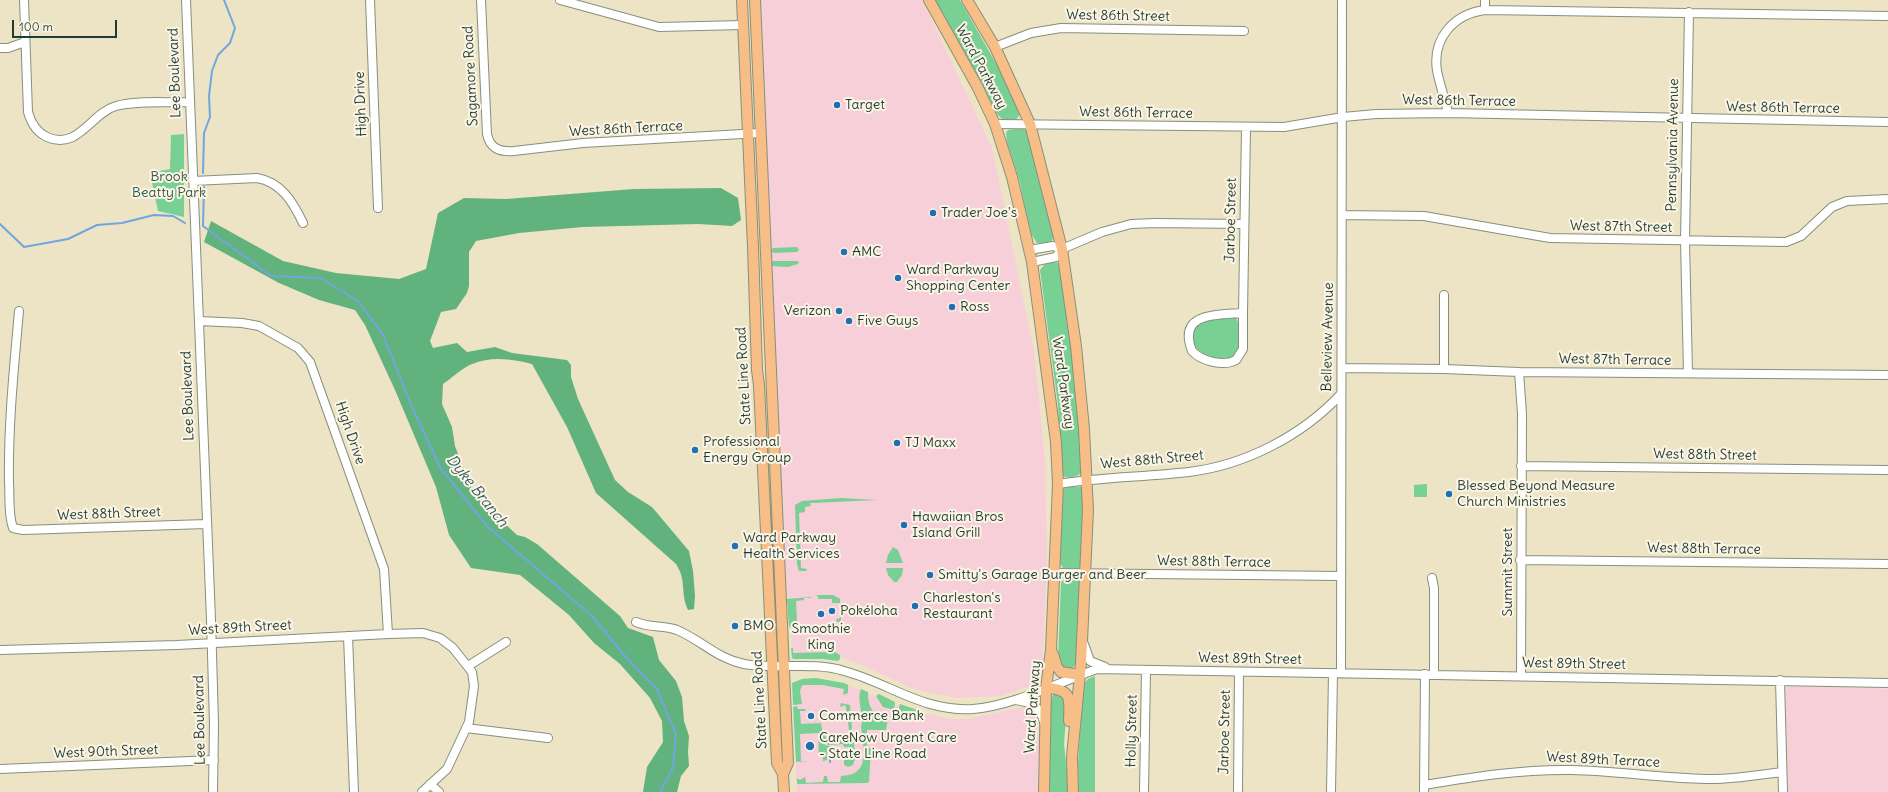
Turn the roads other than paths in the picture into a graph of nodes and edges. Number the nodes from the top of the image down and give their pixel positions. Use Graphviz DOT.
graph roads {
  1 [pos="24,0"];
  2 [pos="186,0"];
  3 [pos="370,0"];
  4 [pos="481,0"];
  5 [pos="560,0"];
  6 [pos="742,0"];
  7 [pos="755,0"];
  8 [pos="929,0"];
  9 [pos="967,0"];
  10 [pos="1342,0"];
  11 [pos="1485,0"];
  12 [pos="1485,10"];
  13 [pos="1689,12"];
  14 [pos="1888,16"];
  15 [pos="743,25"];
  16 [pos="1244,31"];
  17 [pos="25,42"];
  18 [pos="995,47"];
  19 [pos="0,48"];
  20 [pos="190,102"];
  21 [pos="1448,113"];
  22 [pos="1342,117"];
  23 [pos="1687,119"];
  24 [pos="1888,122"];
  25 [pos="995,124"];
  26 [pos="1030,124"];
  27 [pos="1246,128"];
  28 [pos="760,133"];
  29 [pos="747,134"];
  30 [pos="495,149"];
  31 [pos="193,181"];
  32 [pos="1888,199"];
  33 [pos="378,208"];
  34 [pos="1342,215"];
  35 [pos="303,223"];
  36 [pos="1244,224"];
  37 [pos="1685,241"];
  38 [pos="1062,249"];
  39 [pos="1029,250"];
  40 [pos="1032,262"];
  41 [pos="1444,295"];
  42 [pos="19,311"];
  43 [pos="1243,313"];
  44 [pos="199,321"];
  45 [pos="1342,368"];
  46 [pos="1444,369"];
  47 [pos="1520,372"];
  48 [pos="1688,374"];
  49 [pos="1888,375"];
  50 [pos="1341,394"];
  51 [pos="1522,466"];
  52 [pos="1888,470"];
  53 [pos="1088,479"];
  54 [pos="1058,484"];
  55 [pos="206,524"];
  56 [pos="1520,560"];
  57 [pos="1888,564"];
  58 [pos="1055,573"];
  59 [pos="1086,573"];
  60 [pos="1341,576"];
  61 [pos="1432,578"];
  62 [pos="636,622"];
  63 [pos="388,634"];
  64 [pos="348,636"];
  65 [pos="1082,640"];
  66 [pos="506,642"];
  67 [pos="211,643"];
  68 [pos="0,650"];
  69 [pos="1052,650"];
  70 [pos="468,666"];
  71 [pos="772,666"];
  72 [pos="784,667"];
  73 [pos="1112,670"];
  74 [pos="1146,670"];
  75 [pos="1239,672"];
  76 [pos="1332,673"];
  77 [pos="1341,673"];
  78 [pos="1080,675"];
  79 [pos="1430,675"];
  80 [pos="1521,676"];
  81 [pos="1780,680"];
  82 [pos="1888,683"];
  83 [pos="1046,688"];
  84 [pos="1012,700"];
  85 [pos="466,728"];
  86 [pos="1045,730"];
  87 [pos="548,738"];
  88 [pos="1072,757"];
  89 [pos="214,760"];
  90 [pos="0,769"];
  91 [pos="1782,772"];
  92 [pos="783,774"];
  93 [pos="430,784"];
  94 [pos="1424,788"];
  95 [pos="213,792"];
  96 [pos="354,792"];
  97 [pos="422,792"];
  98 [pos="439,792"];
  99 [pos="784,792"];
  100 [pos="1044,792"];
  101 [pos="1073,792"];
  102 [pos="1144,792"];
  103 [pos="1238,792"];
  104 [pos="1331,792"];
  105 [pos="1783,792"];
  1 -- 17 [label="street"];
  2 -- 20 [label="street, Lee Boulevard"];
  3 -- 33 [label="street, High Drive"];
  4 -- 30 [label="street, Sagamore Road"];
  5 -- 15 [label="street"];
  6 -- 15 [label="main road, State Line Road"];
  7 -- 28 [label="main road, State Line Road"];
  8 -- 25 [label="main road, Ward Parkway"];
  9 -- 18 [label="main road, Ward Parkway"];
  10 -- 22 [label="street, Belleview Avenue"];
  11 -- 12 [label="street"];
  12 -- 13 [label="street"];
  12 -- 21 [label="street"];
  13 -- 14 [label="street"];
  13 -- 23 [label="street, Pennsylvania Avenue"];
  15 -- 29 [label="main road, State Line Road"];
  16 -- 18 [label="street, West 86th Street"];
  17 -- 19 [label="street"];
  17 -- 20 [label="street"];
  18 -- 26 [label="main road, Ward Parkway"];
  20 -- 31 [label="street, Lee Boulevard"];
  21 -- 22 [label="street, West 86th Terrace"];
  21 -- 23 [label="street, West 86th Terrace"];
  22 -- 27 [label="street, West 86th Terrace"];
  22 -- 34 [label="street, Belleview Avenue"];
  23 -- 24 [label="street, West 86th Terrace"];
  23 -- 37 [label="street, Pennsylvania Avenue"];
  25 -- 26 [label="street, West 86th Terrace"];
  25 -- 39 [label="main road, Ward Parkway"];
  26 -- 27 [label="street, West 86th Terrace"];
  26 -- 38 [label="main road, Ward Parkway"];
  27 -- 36 [label="street, Jarboe Street"];
  28 -- 29 [label="street, West 86th Terrace"];
  28 -- 72 [label="main road, State Line Road"];
  29 -- 30 [label="street, West 86th Terrace"];
  29 -- 71 [label="main road, State Line Road"];
  31 -- 35 [label="street"];
  31 -- 44 [label="street, Lee Boulevard"];
  32 -- 37 [label="street, West 87th Street"];
  34 -- 37 [label="street, West 87th Street"];
  34 -- 45 [label="street, Belleview Avenue"];
  36 -- 38 [label="street"];
  36 -- 43 [label="street, Jarboe Street"];
  37 -- 48 [label="street, Pennsylvania Avenue"];
  38 -- 39 [label="street"];
  38 -- 40 [label="street"];
  38 -- 53 [label="main road, Ward Parkway"];
  39 -- 40 [label="main road, Ward Parkway"];
  40 -- 54 [label="main road, Ward Parkway"];
  41 -- 46 [label="street"];
  42 -- 55 [label="street, West 88th Street"];
  43 -- 43 [label="street, Jarboe Street"];
  44 -- 55 [label="street, Lee Boulevard"];
  44 -- 63 [label="street, High Drive"];
  45 -- 46 [label="street, West 87th Terrace"];
  45 -- 50 [label="street, Belleview Avenue"];
  46 -- 47 [label="street, West 87th Terrace"];
  47 -- 48 [label="street, West 87th Terrace"];
  47 -- 51 [label="street, Summit Street"];
  48 -- 49 [label="street, West 87th Terrace"];
  50 -- 53 [label="street, West 88th Street"];
  50 -- 60 [label="street, Belleview Avenue"];
  51 -- 52 [label="street, West 88th Street"];
  51 -- 56 [label="street, Summit Street"];
  53 -- 54 [label="street, West 88th Street"];
  53 -- 59 [label="main road, Ward Parkway"];
  54 -- 58 [label="main road, Ward Parkway"];
  55 -- 67 [label="street, Lee Boulevard"];
  56 -- 57 [label="street, West 88th Terrace"];
  56 -- 80 [label="street, Summit Street"];
  58 -- 59 [label="street, West 88th Terrace"];
  58 -- 69 [label="main road, Ward Parkway"];
  59 -- 60 [label="street, West 88th Terrace"];
  59 -- 65 [label="main road, Ward Parkway"];
  60 -- 77 [label="street, Belleview Avenue"];
  61 -- 79 [label="street"];
  62 -- 71 [label="street, West 89th Street"];
  63 -- 64 [label="street, West 89th Street"];
  63 -- 70 [label="street, West 89th Street"];
  64 -- 67 [label="street, West 89th Street"];
  64 -- 96 [label="street"];
  65 -- 73 [label="street"];
  65 -- 78 [label="main road, Ward Parkway"];
  66 -- 70 [label="street"];
  67 -- 68 [label="street, West 89th Street"];
  67 -- 89 [label="street, Lee Boulevard"];
  69 -- 78 [label="main road"];
  69 -- 83 [label="main road, Ward Parkway"];
  70 -- 85 [label="street"];
  71 -- 72 [label="street, West 89th Street"];
  71 -- 92 [label="main road, State Line Road"];
  72 -- 84 [label="street, West 89th Street"];
  72 -- 92 [label="main road, State Line Road"];
  73 -- 74 [label="street, West 89th Street"];
  73 -- 78 [label="street, West 89th Street"];
  74 -- 75 [label="street, West 89th Street"];
  74 -- 102 [label="street, Holly Street"];
  75 -- 76 [label="street, West 89th Street"];
  75 -- 103 [label="street, Jarboe Street"];
  76 -- 77 [label="street, West 89th Street"];
  76 -- 104 [label="street"];
  77 -- 79 [label="street, West 89th Street"];
  78 -- 83 [label="street, West 89th Street"];
  78 -- 88 [label="main road, Ward Parkway"];
  79 -- 80 [label="street, West 89th Street"];
  79 -- 94 [label="street"];
  80 -- 81 [label="street, West 89th Street"];
  81 -- 82 [label="street, West 89th Street"];
  81 -- 91 [label="street"];
  83 -- 84 [label="street, West 89th Street"];
  83 -- 86 [label="main road, Ward Parkway"];
  83 -- 88 [label="main road"];
  84 -- 86 [label="street"];
  85 -- 87 [label="street"];
  85 -- 93 [label="street"];
  86 -- 100 [label="main road, Ward Parkway"];
  88 -- 101 [label="main road, Ward Parkway"];
  89 -- 90 [label="street, West 90th Street"];
  89 -- 95 [label="street, Lee Boulevard"];
  91 -- 94 [label="street, West 89th Terrace"];
  91 -- 105 [label="street"];
  92 -- 99 [label="main road, State Line Road"];
  93 -- 97 [label="street"];
  93 -- 98 [label="street"];
}
